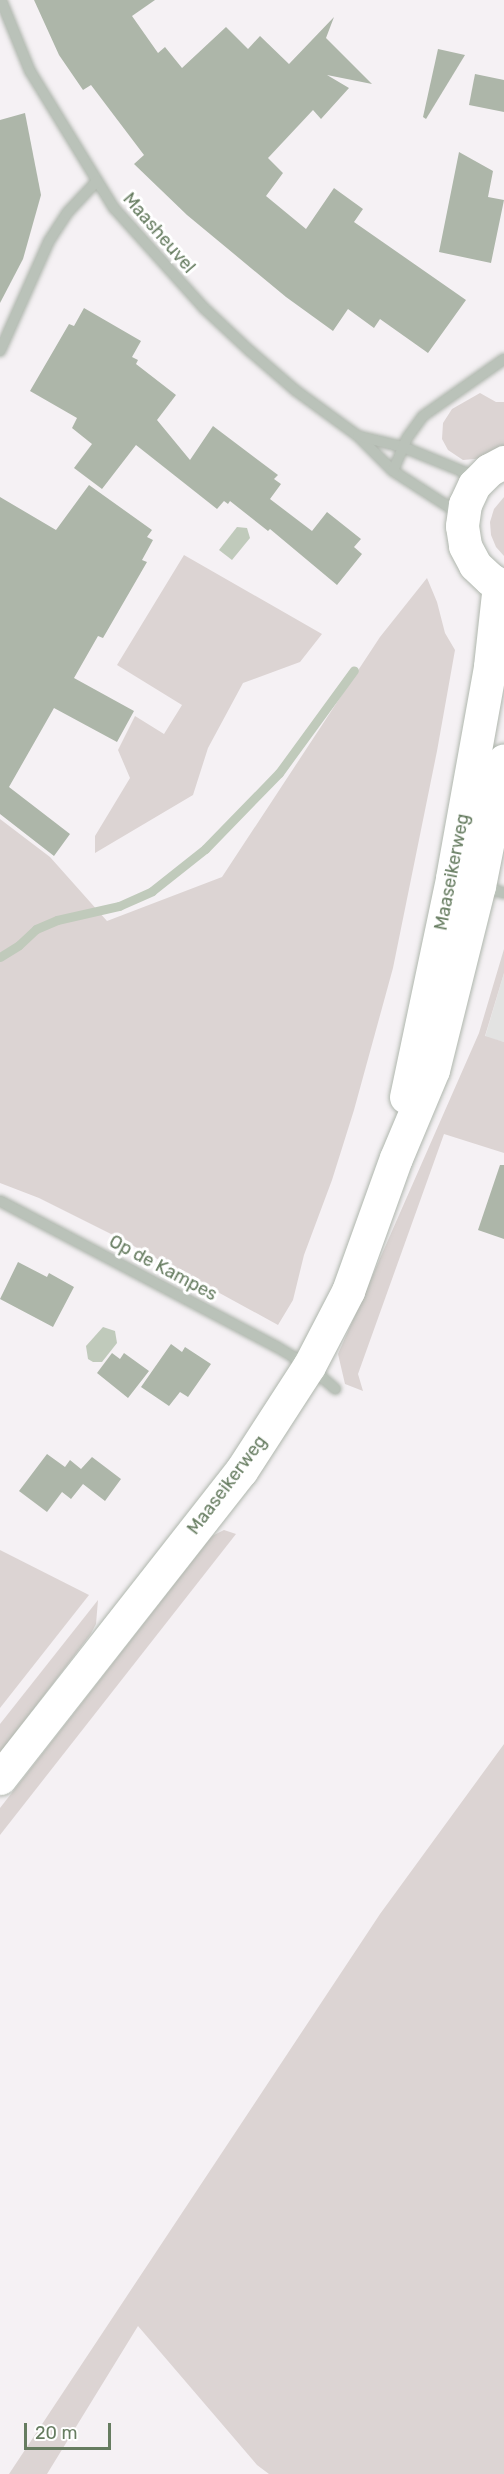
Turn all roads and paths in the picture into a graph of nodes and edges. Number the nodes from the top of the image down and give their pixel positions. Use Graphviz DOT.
graph roads {
  1 [pos="1,0"];
  2 [pos="3,13"];
  3 [pos="96,182"];
  4 [pos="0,351"];
  5 [pos="504,359"];
  6 [pos="357,436"];
  7 [pos="403,447"];
  8 [pos="492,470"];
  9 [pos="393,471"];
  10 [pos="462,515"];
  11 [pos="501,586"];
  12 [pos="504,760"];
  13 [pos="473,884"];
  14 [pos="0,1201"];
  15 [pos="309,1366"];
  16 [pos="335,1389"];
  17 [pos="0,1778"];
  1 -- 2 [label="street, Maasheuvel"];
  2 -- 3 [label="street, Maasheuvel"];
  3 -- 4 [label="street"];
  3 -- 6 [label="street, Maasheuvel"];
  5 -- 7 [label="street"];
  6 -- 7 [label="street, Maasheuvel"];
  6 -- 9 [label="street, Maasheuvel"];
  7 -- 8 [label="street, Maasheuvel"];
  7 -- 9 [label="street"];
  8 -- 10 [label="main road"];
  9 -- 10 [label="street, Maasheuvel"];
  10 -- 11 [label="main road"];
  11 -- 13 [label="main road, Maaseikerweg"];
  12 -- 13 [label="main road, Maaseikerweg"];
  13 -- 15 [label="main road, Maaseikerweg"];
  14 -- 15 [label="street, Op de Kampes"];
  15 -- 16 [label="street, Op de Kampes"];
  15 -- 17 [label="main road, Maaseikerweg"];
}
